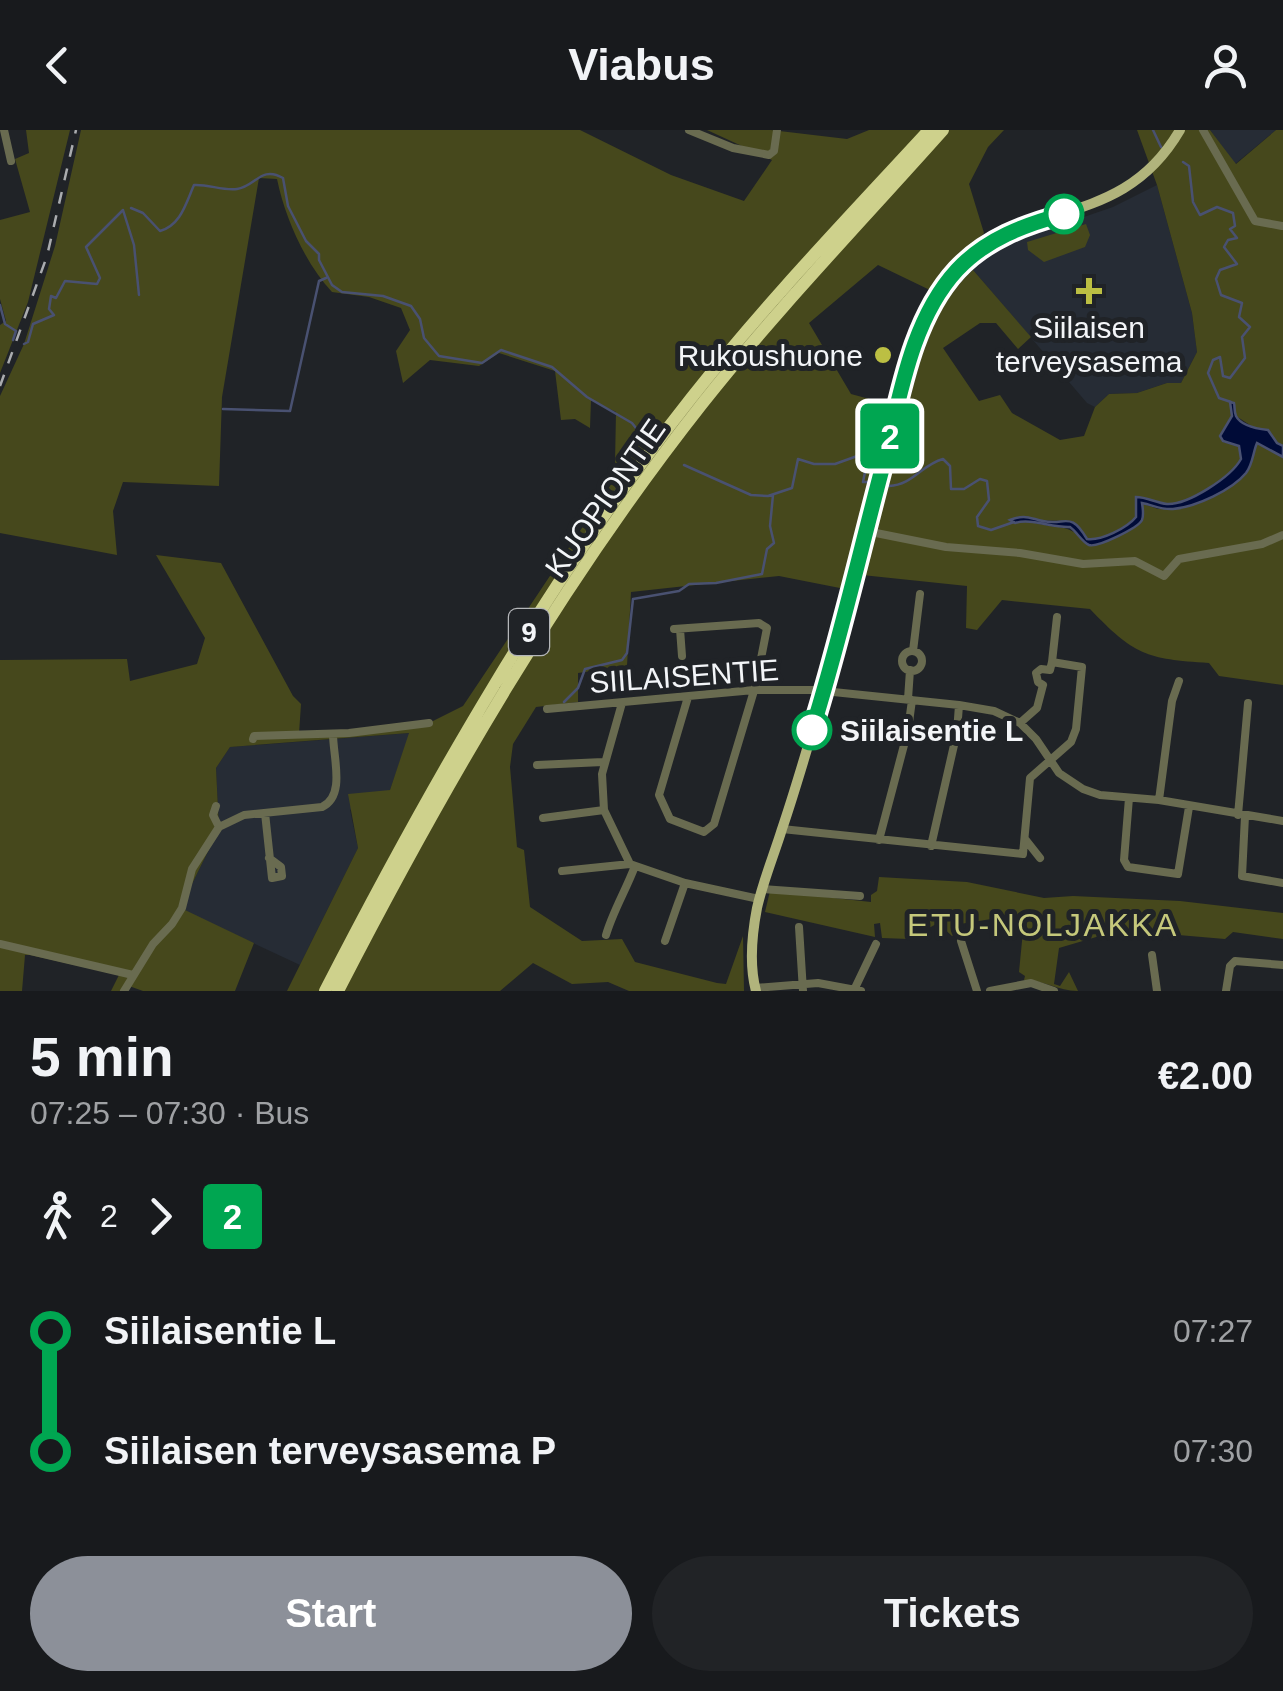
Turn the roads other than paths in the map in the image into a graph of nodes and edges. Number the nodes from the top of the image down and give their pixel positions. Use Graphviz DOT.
graph roads {
  1 [pos="4,130"];
  2 [pos="689,130"];
  3 [pos="777,130"];
  4 [pos="929,130"];
  5 [pos="944,130"];
  6 [pos="952,130"];
  7 [pos="1180,130"];
  8 [pos="1203,130"];
  9 [pos="927,148"];
  10 [pos="12,161"];
  11 [pos="1282,226"];
  12 [pos="866,531"];
  13 [pos="1283,535"];
  14 [pos="920,594"];
  15 [pos="1057,618"];
  16 [pos="682,656"];
  17 [pos="1051,666"];
  18 [pos="1179,681"];
  19 [pos="754,690"];
  20 [pos="824,691"];
  21 [pos="688,697"];
  22 [pos="910,700"];
  23 [pos="622,703"];
  24 [pos="1248,703"];
  25 [pos="959,705"];
  26 [pos="547,709"];
  27 [pos="429,723"];
  28 [pos="1020,723"];
  29 [pos="332,734"];
  30 [pos="252,738"];
  31 [pos="1050,760"];
  32 [pos="603,762"];
  33 [pos="536,764"];
  34 [pos="1129,798"];
  35 [pos="1159,800"];
  36 [pos="216,806"];
  37 [pos="1189,807"];
  38 [pos="604,810"];
  39 [pos="264,813"];
  40 [pos="1242,816"];
  41 [pos="542,818"];
  42 [pos="1283,821"];
  43 [pos="219,827"];
  44 [pos="782,829"];
  45 [pos="1024,839"];
  46 [pos="879,840"];
  47 [pos="932,846"];
  48 [pos="1023,854"];
  49 [pos="269,858"];
  50 [pos="632,865"];
  51 [pos="562,870"];
  52 [pos="1283,883"];
  53 [pos="684,884"];
  54 [pos="761,894"];
  55 [pos="860,896"];
  56 [pos="799,927"];
  57 [pos="606,936"];
  58 [pos="665,941"];
  59 [pos="961,942"];
  60 [pos="0,944"];
  61 [pos="876,944"];
  62 [pos="1152,954"];
  63 [pos="1283,965"];
  64 [pos="133,975"];
  65 [pos="803,987"];
  66 [pos="755,990"];
  67 [pos="858,990"];
  68 [pos="124,991"];
  69 [pos="324,991"];
  70 [pos="338,991"];
  71 [pos="976,991"];
  72 [pos="990,991"];
  73 [pos="1054,991"];
  74 [pos="1157,991"];
  75 [pos="1226,991"];
  1 -- 10 [label="street"];
  2 -- 3 [label="street"];
  4 -- 69 [label="highway, KUOPIONTIE / 9"];
  5 -- 9 [label="highway, KUOPIONTIE / 9"];
  6 -- 9 [label="highway"];
  7 -- 12 [label="main road"];
  8 -- 11 [label="street"];
  9 -- 70 [label="highway, KUOPIONTIE / 9"];
  12 -- 13 [label="street"];
  12 -- 20 [label="main road"];
  14 -- 22 [label="street"];
  15 -- 17 [label="street"];
  16 -- 19 [label="street"];
  17 -- 28 [label="street"];
  17 -- 31 [label="street"];
  18 -- 35 [label="street"];
  19 -- 20 [label="street, SIILAISENTIE"];
  19 -- 21 [label="street, SIILAISENTIE"];
  19 -- 21 [label="street"];
  20 -- 22 [label="street, SIILAISENTIE"];
  20 -- 44 [label="main road"];
  21 -- 23 [label="street, SIILAISENTIE"];
  22 -- 25 [label="street, SIILAISENTIE"];
  22 -- 46 [label="street"];
  23 -- 26 [label="street, SIILAISENTIE"];
  23 -- 32 [label="street"];
  24 -- 40 [label="street"];
  25 -- 28 [label="street, SIILAISENTIE"];
  25 -- 47 [label="street"];
  27 -- 29 [label="street"];
  28 -- 31 [label="street"];
  29 -- 30 [label="street"];
  29 -- 39 [label="street"];
  31 -- 34 [label="street"];
  31 -- 45 [label="street"];
  32 -- 33 [label="street"];
  32 -- 38 [label="street"];
  34 -- 35 [label="street"];
  34 -- 37 [label="street"];
  35 -- 37 [label="street"];
  36 -- 43 [label="street"];
  37 -- 40 [label="street"];
  38 -- 41 [label="street"];
  38 -- 50 [label="street"];
  39 -- 43 [label="street"];
  39 -- 49 [label="street"];
  40 -- 42 [label="street"];
  40 -- 52 [label="street"];
  43 -- 64 [label="street"];
  44 -- 46 [label="street"];
  44 -- 54 [label="main road"];
  45 -- 48 [label="street"];
  45 -- 48 [label="street"];
  46 -- 47 [label="street"];
  47 -- 48 [label="street"];
  50 -- 51 [label="street"];
  50 -- 53 [label="street"];
  50 -- 57 [label="street"];
  53 -- 54 [label="street"];
  53 -- 58 [label="street"];
  54 -- 55 [label="street"];
  54 -- 66 [label="main road"];
  56 -- 65 [label="street"];
  59 -- 71 [label="street"];
  60 -- 64 [label="street"];
  61 -- 67 [label="street"];
  62 -- 74 [label="street"];
  63 -- 75 [label="street"];
  64 -- 68 [label="street"];
  65 -- 66 [label="street"];
  65 -- 67 [label="street"];
  72 -- 73 [label="street"];
}
